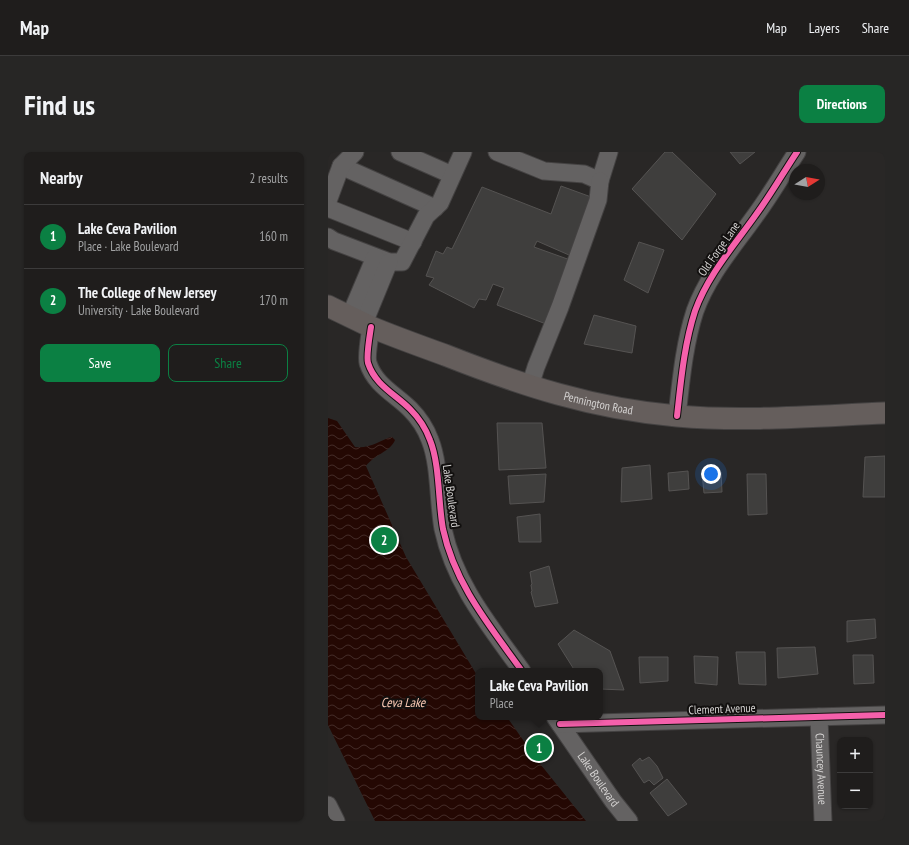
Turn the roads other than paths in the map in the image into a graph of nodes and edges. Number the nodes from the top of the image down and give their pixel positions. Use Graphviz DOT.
graph roads {
  1 [pos="355,152"];
  2 [pos="400,152"];
  3 [pos="463,152"];
  4 [pos="497,152"];
  5 [pos="608,152"];
  6 [pos="797,152"];
  7 [pos="341,166"];
  8 [pos="452,175"];
  9 [pos="600,181"];
  10 [pos="328,201"];
  11 [pos="328,208"];
  12 [pos="430,212"];
  13 [pos="328,237"];
  14 [pos="411,245"];
  15 [pos="382,260"];
  16 [pos="328,306"];
  17 [pos="362,322"];
  18 [pos="530,386"];
  19 [pos="885,413"];
  20 [pos="677,416"];
  21 [pos="520,668"];
  22 [pos="885,715"];
  23 [pos="819,718"];
  24 [pos="557,721"];
  25 [pos="328,804"];
  26 [pos="336,821"];
  27 [pos="629,821"];
  28 [pos="823,821"];
  1 -- 7 [label="street"];
  2 -- 8 [label="street"];
  3 -- 8 [label="street"];
  4 -- 9 [label="street"];
  5 -- 9 [label="street"];
  6 -- 20 [label="street, Old Forge Lane"];
  7 -- 10 [label="street"];
  7 -- 12 [label="street"];
  8 -- 12 [label="street"];
  9 -- 18 [label="street"];
  11 -- 14 [label="street"];
  12 -- 14 [label="street"];
  13 -- 15 [label="street"];
  14 -- 15 [label="street"];
  15 -- 17 [label="street, Lake Boulevard"];
  16 -- 17 [label="main road, Pennington Road"];
  17 -- 18 [label="main road, Pennington Road"];
  17 -- 21 [label="street, Lake Boulevard"];
  18 -- 20 [label="main road, Pennington Road"];
  19 -- 20 [label="main road, Pennington Road"];
  22 -- 23 [label="street, Clement Avenue"];
  23 -- 24 [label="street, Clement Avenue"];
  23 -- 28 [label="street, Chauncey Avenue"];
  24 -- 27 [label="street, Lake Boulevard"];
  25 -- 26 [label="street"];
}
